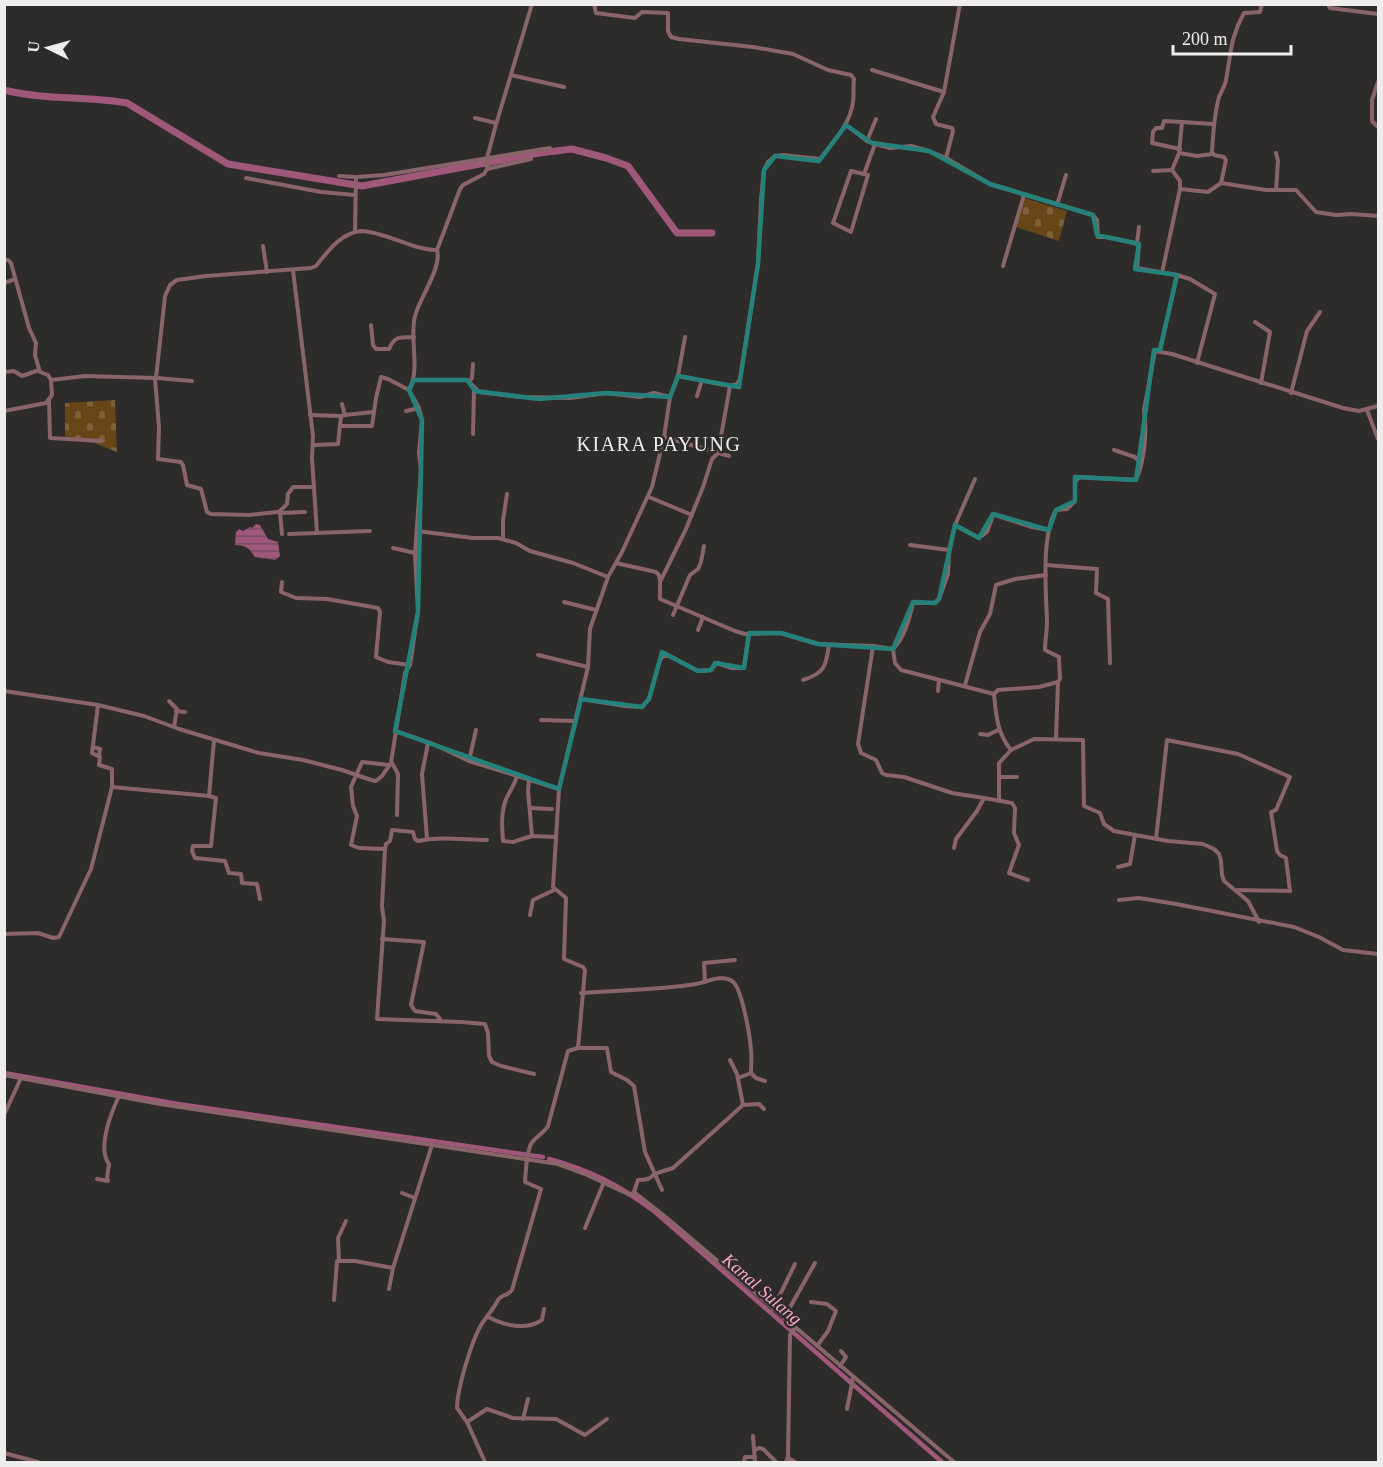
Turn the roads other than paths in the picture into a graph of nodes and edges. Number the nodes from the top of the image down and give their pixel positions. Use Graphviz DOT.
graph roads {
  1 [pos="532,4"];
  2 [pos="594,4"];
  3 [pos="960,4"];
  4 [pos="1262,4"];
  5 [pos="1328,4"];
  6 [pos="1378,14"];
  7 [pos="872,70"];
  8 [pos="511,75"];
  9 [pos="1378,82"];
  10 [pos="564,87"];
  11 [pos="944,92"];
  12 [pos="475,118"];
  13 [pos="876,119"];
  14 [pos="1182,122"];
  15 [pos="496,123"];
  16 [pos="1213,124"];
  17 [pos="846,125"];
  18 [pos="1378,127"];
  19 [pos="867,141"];
  20 [pos="875,144"];
  21 [pos="550,148"];
  22 [pos="1180,151"];
  23 [pos="1276,153"];
  24 [pos="1213,154"];
  25 [pos="946,158"];
  26 [pos="531,159"];
  27 [pos="487,160"];
  28 [pos="487,168"];
  29 [pos="1172,170"];
  30 [pos="1153,171"];
  31 [pos="864,174"];
  32 [pos="1066,175"];
  33 [pos="339,176"];
  34 [pos="246,178"];
  35 [pos="356,178"];
  36 [pos="1221,183"];
  37 [pos="1180,189"];
  38 [pos="1276,190"];
  39 [pos="355,195"];
  40 [pos="1024,195"];
  41 [pos="1058,205"];
  42 [pos="1378,216"];
  43 [pos="1139,226"];
  44 [pos="356,231"];
  45 [pos="1137,243"];
  46 [pos="263,246"];
  47 [pos="437,250"];
  48 [pos="4,260"];
  49 [pos="1003,266"];
  50 [pos="293,270"];
  51 [pos="267,272"];
  52 [pos="1162,273"];
  53 [pos="1177,275"];
  54 [pos="15,279"];
  55 [pos="4,283"];
  56 [pos="1215,294"];
  57 [pos="1221,298"];
  58 [pos="1320,312"];
  59 [pos="1255,322"];
  60 [pos="371,325"];
  61 [pos="414,337"];
  62 [pos="685,337"];
  63 [pos="1160,350"];
  64 [pos="1197,363"];
  65 [pos="473,364"];
  66 [pos="39,370"];
  67 [pos="4,372"];
  68 [pos="678,376"];
  69 [pos="156,378"];
  70 [pos="51,380"];
  71 [pos="414,380"];
  72 [pos="702,380"];
  73 [pos="192,381"];
  74 [pos="470,381"];
  75 [pos="1261,383"];
  76 [pos="730,386"];
  77 [pos="474,389"];
  78 [pos="409,390"];
  79 [pos="1291,393"];
  80 [pos="697,396"];
  81 [pos="670,397"];
  82 [pos="49,400"];
  83 [pos="342,404"];
  84 [pos="1378,406"];
  85 [pos="418,408"];
  86 [pos="1367,410"];
  87 [pos="4,411"];
  88 [pos="406,411"];
  89 [pos="373,412"];
  90 [pos="310,415"];
  91 [pos="343,415"];
  92 [pos="340,426"];
  93 [pos="473,434"];
  94 [pos="664,437"];
  95 [pos="1378,439"];
  96 [pos="101,441"];
  97 [pos="314,445"];
  98 [pos="1114,450"];
  99 [pos="718,453"];
  100 [pos="729,456"];
  101 [pos="1142,465"];
  102 [pos="975,479"];
  103 [pos="314,487"];
  104 [pos="507,494"];
  105 [pos="648,496"];
  106 [pos="305,512"];
  107 [pos="279,513"];
  108 [pos="692,515"];
  109 [pos="955,525"];
  110 [pos="1049,530"];
  111 [pos="370,531"];
  112 [pos="417,531"];
  113 [pos="317,533"];
  114 [pos="282,534"];
  115 [pos="289,534"];
  116 [pos="503,539"];
  117 [pos="910,545"];
  118 [pos="704,546"];
  119 [pos="393,548"];
  120 [pos="949,550"];
  121 [pos="415,553"];
  122 [pos="616,562"];
  123 [pos="1046,565"];
  124 [pos="1046,575"];
  125 [pos="608,576"];
  126 [pos="282,582"];
  127 [pos="660,582"];
  128 [pos="564,602"];
  129 [pos="677,607"];
  130 [pos="596,610"];
  131 [pos="673,615"];
  132 [pos="702,617"];
  133 [pos="698,630"];
  134 [pos="749,633"];
  135 [pos="830,645"];
  136 [pos="874,646"];
  137 [pos="893,649"];
  138 [pos="538,655"];
  139 [pos="1110,663"];
  140 [pos="410,665"];
  141 [pos="588,667"];
  142 [pos="803,680"];
  143 [pos="938,680"];
  144 [pos="1058,682"];
  145 [pos="965,685"];
  146 [pos="4,691"];
  147 [pos="938,691"];
  148 [pos="994,694"];
  149 [pos="581,699"];
  150 [pos="169,701"];
  151 [pos="98,705"];
  152 [pos="176,711"];
  153 [pos="185,712"];
  154 [pos="541,720"];
  155 [pos="576,721"];
  156 [pos="174,727"];
  157 [pos="476,730"];
  158 [pos="998,730"];
  159 [pos="395,731"];
  160 [pos="980,734"];
  161 [pos="1056,738"];
  162 [pos="214,740"];
  163 [pos="428,743"];
  164 [pos="1011,750"];
  165 [pos="469,760"];
  166 [pos="390,764"];
  167 [pos="356,775"];
  168 [pos="517,776"];
  169 [pos="999,777"];
  170 [pos="1017,777"];
  171 [pos="529,779"];
  172 [pos="112,787"];
  173 [pos="559,789"];
  174 [pos="209,796"];
  175 [pos="984,798"];
  176 [pos="999,801"];
  177 [pos="530,808"];
  178 [pos="555,809"];
  179 [pos="397,815"];
  180 [pos="1135,835"];
  181 [pos="532,836"];
  182 [pos="556,837"];
  183 [pos="427,839"];
  184 [pos="1156,839"];
  185 [pos="487,840"];
  186 [pos="954,848"];
  187 [pos="385,849"];
  188 [pos="1118,867"];
  189 [pos="1029,880"];
  190 [pos="554,890"];
  191 [pos="1237,890"];
  192 [pos="260,899"];
  193 [pos="1119,900"];
  194 [pos="530,915"];
  195 [pos="1259,922"];
  196 [pos="4,934"];
  197 [pos="382,939"];
  198 [pos="1378,954"];
  199 [pos="735,960"];
  200 [pos="705,982"];
  201 [pos="581,993"];
  202 [pos="436,1022"];
  203 [pos="578,1048"];
  204 [pos="730,1060"];
  205 [pos="751,1073"];
  206 [pos="534,1074"];
  207 [pos="4,1075"];
  208 [pos="21,1078"];
  209 [pos="738,1078"];
  210 [pos="765,1081"];
  211 [pos="118,1096"];
  212 [pos="743,1105"];
  213 [pos="764,1109"];
  214 [pos="4,1115"];
  215 [pos="432,1145"];
  216 [pos="529,1156"];
  217 [pos="654,1174"];
  218 [pos="97,1179"];
  219 [pos="604,1182"];
  220 [pos="662,1190"];
  221 [pos="402,1193"];
  222 [pos="632,1194"];
  223 [pos="415,1198"];
  224 [pos="346,1221"];
  225 [pos="585,1228"];
  226 [pos="339,1261"];
  227 [pos="795,1263"];
  228 [pos="815,1263"];
  229 [pos="393,1268"];
  230 [pos="389,1289"];
  231 [pos="334,1300"];
  232 [pos="811,1302"];
  233 [pos="544,1309"];
  234 [pos="773,1309"];
  235 [pos="488,1317"];
  236 [pos="784,1318"];
  237 [pos="795,1328"];
  238 [pos="817,1346"];
  239 [pos="841,1351"];
  240 [pos="840,1366"];
  241 [pos="853,1378"];
  242 [pos="528,1399"];
  243 [pos="847,1409"];
  244 [pos="523,1419"];
  245 [pos="607,1419"];
  246 [pos="467,1422"];
  247 [pos="753,1436"];
  248 [pos="755,1450"];
  249 [pos="4,1453"];
  250 [pos="755,1457"];
  251 [pos="787,1460"];
  252 [pos="38,1462"];
  253 [pos="485,1462"];
  254 [pos="744,1462"];
  255 [pos="755,1462"];
  256 [pos="776,1462"];
  257 [pos="795,1462"];
  258 [pos="954,1462"];
  1 -- 8 [label="street"];
  2 -- 17 [label="street"];
  3 -- 11 [label="street"];
  4 -- 16 [label="street"];
  5 -- 6 [label="street"];
  7 -- 11 [label="street"];
  8 -- 10 [label="street"];
  8 -- 15 [label="street"];
  9 -- 18 [label="street"];
  11 -- 25 [label="street"];
  12 -- 15 [label="street"];
  13 -- 19 [label="street"];
  14 -- 16 [label="street"];
  14 -- 22 [label="street"];
  14 -- 22 [label="street"];
  15 -- 27 [label="street"];
  16 -- 24 [label="street"];
  17 -- 19 [label="street"];
  17 -- 76 [label="street"];
  19 -- 20 [label="street"];
  20 -- 25 [label="street"];
  20 -- 31 [label="street"];
  21 -- 27 [label="street"];
  22 -- 24 [label="street"];
  22 -- 29 [label="street"];
  23 -- 38 [label="street"];
  24 -- 36 [label="street"];
  25 -- 40 [label="street"];
  26 -- 28 [label="street"];
  27 -- 28 [label="street"];
  27 -- 35 [label="street"];
  28 -- 47 [label="street"];
  29 -- 30 [label="street"];
  29 -- 37 [label="street"];
  31 -- 31 [label="street"];
  32 -- 41 [label="street"];
  33 -- 35 [label="street"];
  34 -- 39 [label="street"];
  35 -- 39 [label="street"];
  36 -- 37 [label="street"];
  36 -- 38 [label="street"];
  37 -- 52 [label="street"];
  38 -- 42 [label="street"];
  39 -- 44 [label="street"];
  40 -- 41 [label="street"];
  40 -- 49 [label="street"];
  41 -- 45 [label="street"];
  43 -- 45 [label="street"];
  44 -- 47 [label="street"];
  44 -- 50 [label="street"];
  45 -- 52 [label="street"];
  46 -- 51 [label="street"];
  47 -- 61 [label="street"];
  48 -- 54 [label="street"];
  50 -- 51 [label="street"];
  50 -- 90 [label="street"];
  51 -- 69 [label="street"];
  52 -- 53 [label="street"];
  53 -- 56 [label="street"];
  53 -- 63 [label="street"];
  54 -- 55 [label="street"];
  54 -- 66 [label="street"];
  56 -- 57 [label="street"];
  56 -- 64 [label="street"];
  58 -- 79 [label="street"];
  59 -- 75 [label="street"];
  60 -- 61 [label="street"];
  61 -- 71 [label="street"];
  62 -- 68 [label="street"];
  63 -- 64 [label="street"];
  63 -- 101 [label="street"];
  64 -- 75 [label="street"];
  65 -- 74 [label="street"];
  66 -- 67 [label="street"];
  66 -- 70 [label="street"];
  68 -- 72 [label="street"];
  68 -- 81 [label="street"];
  69 -- 70 [label="street"];
  69 -- 73 [label="street"];
  69 -- 107 [label="street"];
  70 -- 82 [label="street"];
  71 -- 74 [label="street"];
  71 -- 78 [label="street"];
  72 -- 76 [label="street"];
  72 -- 80 [label="street"];
  74 -- 77 [label="street"];
  75 -- 79 [label="street"];
  76 -- 99 [label="street"];
  77 -- 81 [label="street"];
  77 -- 93 [label="street"];
  78 -- 85 [label="street"];
  78 -- 89 [label="street"];
  79 -- 86 [label="street"];
  81 -- 94 [label="street"];
  82 -- 87 [label="street"];
  82 -- 96 [label="street"];
  83 -- 91 [label="street"];
  84 -- 86 [label="street"];
  85 -- 88 [label="street"];
  85 -- 112 [label="street"];
  86 -- 95 [label="street"];
  89 -- 91 [label="street"];
  89 -- 92 [label="street"];
  90 -- 91 [label="street"];
  90 -- 97 [label="street"];
  91 -- 92 [label="street"];
  92 -- 97 [label="street"];
  94 -- 99 [label="street"];
  94 -- 105 [label="street"];
  97 -- 103 [label="street"];
  98 -- 101 [label="street"];
  99 -- 100 [label="street"];
  99 -- 108 [label="street"];
  101 -- 110 [label="street"];
  102 -- 109 [label="street"];
  103 -- 107 [label="street"];
  103 -- 113 [label="street"];
  104 -- 116 [label="street"];
  105 -- 108 [label="street"];
  105 -- 122 [label="street"];
  106 -- 107 [label="street"];
  107 -- 114 [label="street"];
  108 -- 127 [label="street"];
  109 -- 110 [label="street"];
  109 -- 120 [label="street"];
  110 -- 123 [label="street"];
  111 -- 113 [label="street"];
  112 -- 116 [label="street"];
  112 -- 121 [label="street"];
  113 -- 115 [label="street"];
  116 -- 125 [label="street"];
  117 -- 120 [label="street"];
  118 -- 129 [label="street"];
  119 -- 121 [label="street"];
  120 -- 137 [label="street"];
  121 -- 140 [label="street"];
  122 -- 125 [label="street"];
  122 -- 127 [label="street"];
  123 -- 124 [label="street"];
  123 -- 139 [label="street"];
  124 -- 144 [label="street"];
  124 -- 145 [label="street"];
  125 -- 130 [label="street"];
  126 -- 140 [label="street"];
  127 -- 129 [label="street"];
  128 -- 130 [label="street"];
  129 -- 131 [label="street"];
  129 -- 132 [label="street"];
  130 -- 141 [label="street"];
  132 -- 133 [label="street"];
  132 -- 134 [label="street"];
  134 -- 135 [label="street"];
  134 -- 149 [label="street"];
  135 -- 136 [label="street"];
  135 -- 142 [label="street"];
  136 -- 137 [label="street"];
  136 -- 175 [label="street"];
  137 -- 143 [label="street"];
  138 -- 141 [label="street"];
  140 -- 159 [label="street"];
  141 -- 149 [label="street"];
  143 -- 145 [label="street"];
  143 -- 147 [label="street"];
  144 -- 148 [label="street"];
  144 -- 161 [label="street"];
  145 -- 148 [label="street"];
  146 -- 151 [label="street"];
  148 -- 158 [label="street"];
  149 -- 155 [label="street"];
  150 -- 152 [label="street"];
  151 -- 156 [label="street"];
  151 -- 172 [label="street"];
  152 -- 153 [label="street"];
  152 -- 156 [label="street"];
  154 -- 155 [label="street"];
  155 -- 173 [label="street"];
  156 -- 162 [label="street"];
  157 -- 165 [label="street"];
  158 -- 160 [label="street"];
  158 -- 164 [label="street"];
  159 -- 163 [label="street"];
  159 -- 166 [label="street"];
  161 -- 164 [label="street"];
  161 -- 180 [label="street"];
  162 -- 167 [label="street"];
  162 -- 174 [label="street"];
  163 -- 165 [label="street"];
  163 -- 183 [label="street"];
  164 -- 169 [label="street"];
  165 -- 168 [label="street"];
  166 -- 167 [label="street"];
  166 -- 167 [label="street"];
  166 -- 179 [label="street"];
  167 -- 187 [label="street"];
  168 -- 171 [label="street"];
  168 -- 181 [label="street"];
  169 -- 170 [label="street"];
  169 -- 176 [label="street"];
  171 -- 173 [label="street"];
  171 -- 177 [label="street"];
  172 -- 174 [label="street"];
  172 -- 196 [label="street"];
  173 -- 178 [label="street"];
  174 -- 192 [label="street"];
  175 -- 176 [label="street"];
  175 -- 186 [label="street"];
  176 -- 189 [label="street"];
  177 -- 178 [label="street"];
  177 -- 181 [label="street"];
  178 -- 182 [label="street"];
  180 -- 184 [label="street"];
  180 -- 188 [label="street"];
  181 -- 182 [label="street"];
  182 -- 190 [label="street"];
  183 -- 185 [label="street"];
  183 -- 187 [label="street"];
  184 -- 191 [label="street"];
  184 -- 191 [label="street"];
  187 -- 197 [label="street"];
  190 -- 194 [label="street"];
  190 -- 201 [label="street"];
  191 -- 195 [label="street"];
  193 -- 195 [label="street"];
  195 -- 198 [label="street"];
  197 -- 202 [label="street"];
  197 -- 202 [label="street"];
  199 -- 200 [label="street"];
  200 -- 201 [label="street"];
  200 -- 205 [label="street"];
  201 -- 203 [label="street"];
  202 -- 206 [label="street"];
  203 -- 216 [label="street"];
  203 -- 217 [label="street"];
  204 -- 209 [label="street"];
  205 -- 209 [label="street"];
  205 -- 210 [label="street"];
  207 -- 208 [label="street"];
  208 -- 211 [label="street"];
  208 -- 214 [label="street"];
  209 -- 212 [label="street"];
  211 -- 215 [label="street"];
  211 -- 218 [label="street"];
  212 -- 213 [label="street"];
  212 -- 217 [label="street"];
  215 -- 216 [label="street"];
  215 -- 223 [label="street"];
  216 -- 219 [label="street"];
  216 -- 235 [label="street"];
  217 -- 220 [label="street"];
  217 -- 222 [label="street"];
  219 -- 222 [label="street"];
  219 -- 225 [label="street"];
  221 -- 223 [label="street"];
  222 -- 234 [label="street"];
  223 -- 229 [label="street"];
  224 -- 226 [label="street"];
  226 -- 229 [label="street"];
  226 -- 231 [label="street"];
  227 -- 234 [label="street"];
  228 -- 236 [label="street"];
  229 -- 230 [label="street"];
  232 -- 238 [label="street"];
  233 -- 235 [label="street"];
  234 -- 236 [label="street"];
  235 -- 246 [label="street"];
  236 -- 237 [label="street"];
  237 -- 238 [label="street"];
  237 -- 251 [label="street"];
  238 -- 240 [label="street"];
  239 -- 240 [label="street"];
  240 -- 241 [label="street"];
  241 -- 243 [label="street"];
  241 -- 258 [label="street"];
  242 -- 244 [label="street"];
  244 -- 245 [label="street"];
  244 -- 246 [label="street"];
  246 -- 253 [label="street"];
  247 -- 248 [label="street"];
  248 -- 250 [label="street"];
  248 -- 256 [label="street"];
  249 -- 252 [label="street"];
  250 -- 254 [label="street"];
  250 -- 255 [label="street"];
  251 -- 257 [label="street"];
}
